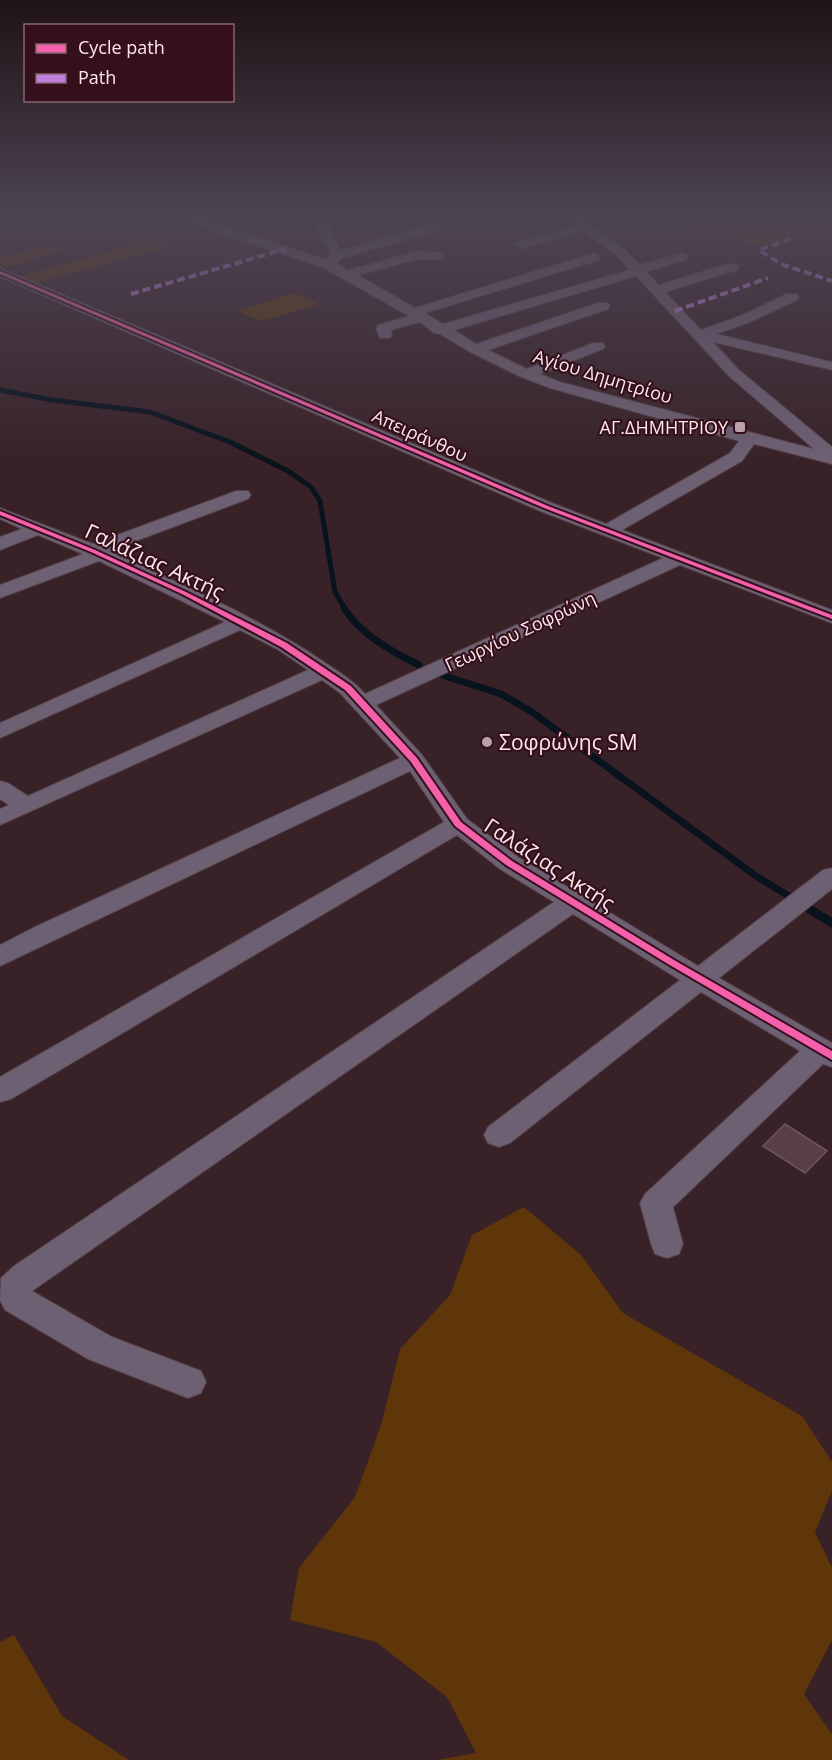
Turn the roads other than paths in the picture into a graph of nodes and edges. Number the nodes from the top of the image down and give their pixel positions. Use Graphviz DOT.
graph roads {
  1 [pos="58,297"];
  2 [pos="390,297"];
  3 [pos="428,297"];
  4 [pos="471,297"];
  5 [pos="550,297"];
  6 [pos="664,297"];
  7 [pos="792,297"];
  8 [pos="398,305"];
  9 [pos="603,306"];
  10 [pos="416,315"];
  11 [pos="439,330"];
  12 [pos="385,335"];
  13 [pos="701,335"];
  14 [pos="598,346"];
  15 [pos="475,349"];
  16 [pos="524,356"];
  17 [pos="828,362"];
  18 [pos="504,364"];
  19 [pos="526,374"];
  20 [pos="748,438"];
  21 [pos="832,457"];
  22 [pos="242,495"];
  23 [pos="0,513"];
  24 [pos="37,529"];
  25 [pos="607,531"];
  26 [pos="0,543"];
  27 [pos="96,553"];
  28 [pos="677,559"];
  29 [pos="0,592"];
  30 [pos="832,616"];
  31 [pos="242,622"];
  32 [pos="324,671"];
  33 [pos="363,703"];
  34 [pos="0,731"];
  35 [pos="414,760"];
  36 [pos="0,788"];
  37 [pos="26,806"];
  38 [pos="0,818"];
  39 [pos="458,824"];
  40 [pos="832,876"];
  41 [pos="574,901"];
  42 [pos="0,957"];
  43 [pos="699,978"];
  44 [pos="826,1053"];
  45 [pos="0,1090"];
  46 [pos="500,1136"];
  47 [pos="666,1244"];
  48 [pos="188,1382"];
  1 -- 25 [label="street, Απειράνθου"];
  2 -- 8 [label="street, Αγίου Δημητρίου"];
  3 -- 8 [label="street"];
  4 -- 10 [label="street"];
  5 -- 11 [label="street"];
  6 -- 13 [label="street"];
  7 -- 13 [label="street"];
  8 -- 10 [label="street, Αγίου Δημητρίου"];
  9 -- 15 [label="street"];
  10 -- 11 [label="street, Αγίου Δημητρίου"];
  10 -- 12 [label="street"];
  11 -- 15 [label="street, Αγίου Δημητρίου"];
  13 -- 17 [label="street"];
  13 -- 21 [label="street"];
  14 -- 19 [label="street"];
  15 -- 18 [label="street, Αγίου Δημητρίου"];
  16 -- 18 [label="street"];
  18 -- 19 [label="street, Αγίου Δημητρίου"];
  19 -- 20 [label="street, Αγίου Δημητρίου"];
  20 -- 21 [label="street, Αγίου Δημητρίου"];
  20 -- 25 [label="street"];
  22 -- 27 [label="street"];
  23 -- 24 [label="street, Γαλάζιας Ακτής"];
  24 -- 26 [label="street"];
  24 -- 27 [label="street, Γαλάζιας Ακτής"];
  25 -- 28 [label="street, Απειράνθου"];
  27 -- 29 [label="street"];
  27 -- 31 [label="street, Γαλάζιας Ακτής"];
  28 -- 30 [label="street, Απειράνθου"];
  28 -- 33 [label="street, Γεωργίου Σοφρώνη"];
  31 -- 32 [label="street, Γαλάζιας Ακτής"];
  31 -- 34 [label="street"];
  32 -- 33 [label="street, Γαλάζιας Ακτής"];
  32 -- 37 [label="street"];
  33 -- 35 [label="street, Γαλάζιας Ακτής"];
  35 -- 39 [label="street, Γαλάζιας Ακτής"];
  35 -- 42 [label="street"];
  36 -- 37 [label="street"];
  37 -- 38 [label="street"];
  39 -- 41 [label="street, Γαλάζιας Ακτής"];
  39 -- 45 [label="street"];
  40 -- 43 [label="street"];
  41 -- 43 [label="street, Γαλάζιας Ακτής"];
  41 -- 48 [label="street"];
  43 -- 44 [label="street, Γαλάζιας Ακτής"];
  43 -- 46 [label="street"];
  44 -- 47 [label="street"];
}
